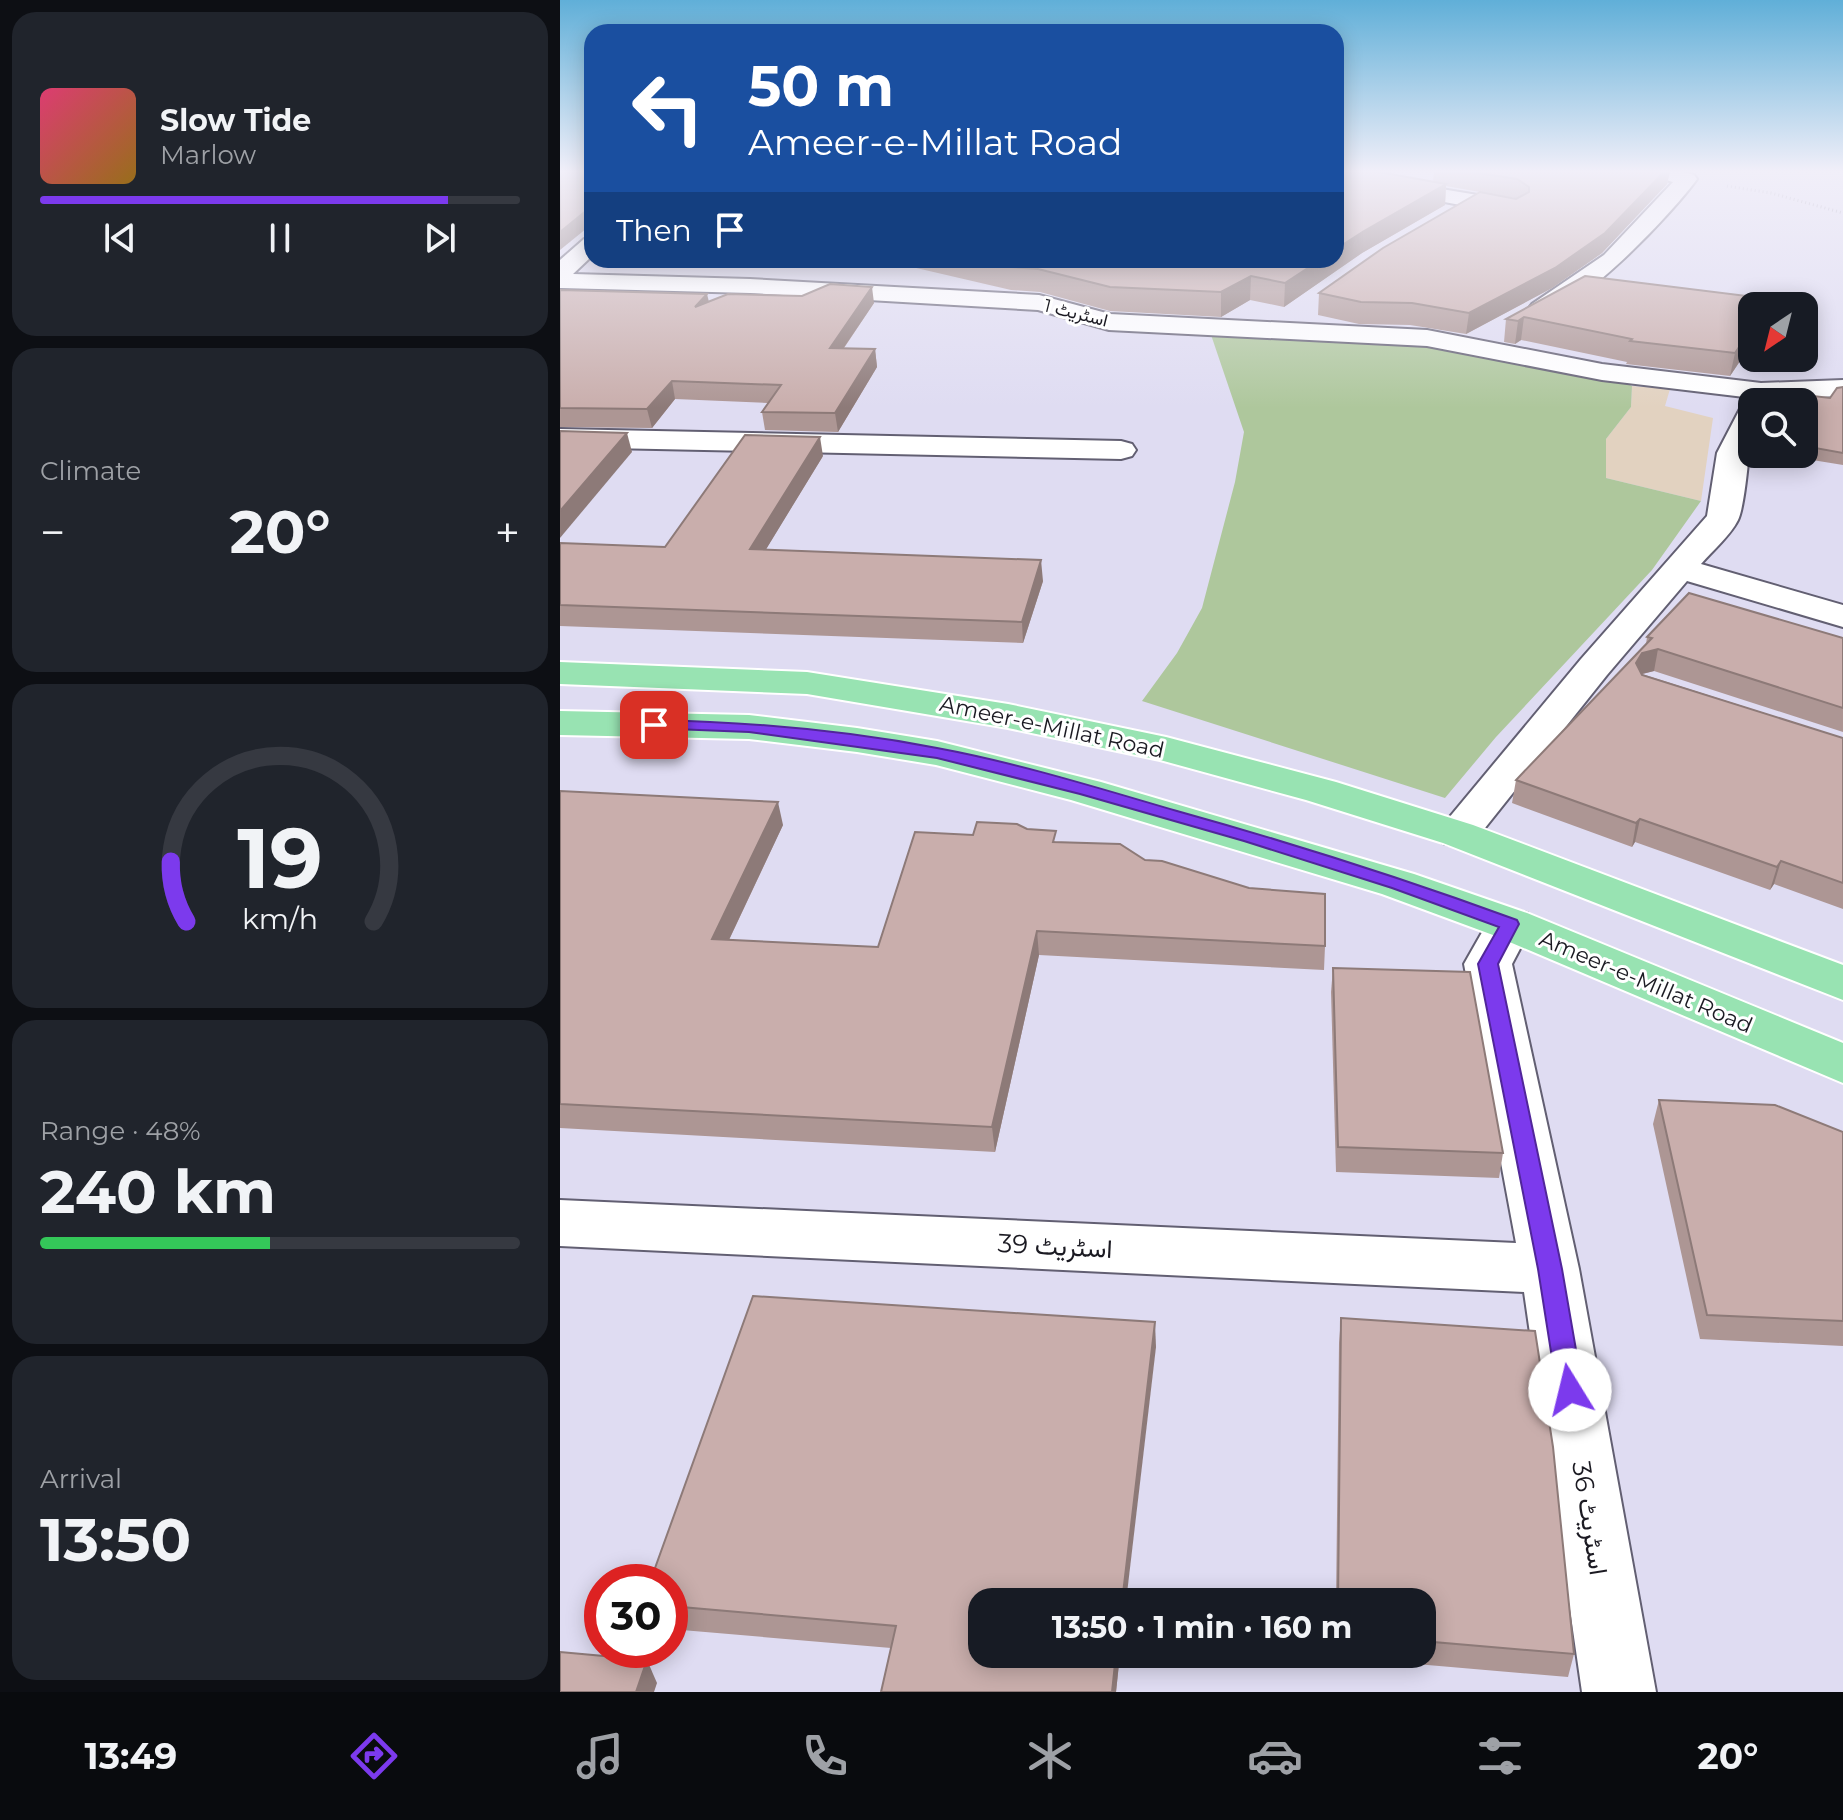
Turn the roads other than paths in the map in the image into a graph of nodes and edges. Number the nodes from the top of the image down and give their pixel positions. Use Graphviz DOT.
graph roads {
  1 [pos="1621,250"];
  2 [pos="584,251"];
  3 [pos="560,273"];
  4 [pos="560,281"];
  5 [pos="1301,311"];
  6 [pos="1525,318"];
  7 [pos="1277,328"];
  8 [pos="1499,332"];
  9 [pos="1472,345"];
  10 [pos="1843,388"];
  11 [pos="1818,392"];
  12 [pos="1738,398"];
  13 [pos="560,438"];
  14 [pos="1738,440"];
  15 [pos="1121,450"];
  16 [pos="1678,568"];
  17 [pos="1843,616"];
  18 [pos="560,673"];
  19 [pos="560,723"];
  20 [pos="1458,834"];
  21 [pos="1510,924"];
  22 [pos="1843,983"];
  23 [pos="1843,1064"];
  24 [pos="560,1223"];
  25 [pos="1550,1269"];
  26 [pos="1619,1692"];
  1 -- 6 [label="street"];
  2 -- 3 [label="street"];
  4 -- 7 [label="street, اسٹریٹ 1"];
  5 -- 7 [label="street"];
  7 -- 9 [label="street, اسٹریٹ 1"];
  8 -- 9 [label="street"];
  9 -- 12 [label="street, اسٹریٹ 1"];
  10 -- 11 [label="street, اسٹریٹ 1"];
  13 -- 15 [label="street"];
  14 -- 16 [label="street"];
  16 -- 17 [label="street"];
  16 -- 20 [label="street"];
  18 -- 20 [label="main road, Ameer-e-Millat Road"];
  19 -- 21 [label="main road, Ameer-e-Millat Road"];
  20 -- 22 [label="main road, Ameer-e-Millat Road"];
  21 -- 23 [label="main road, Ameer-e-Millat Road"];
  21 -- 25 [label="street, اسٹریٹ 36"];
  24 -- 25 [label="street, اسٹریٹ 39"];
  25 -- 26 [label="street, اسٹریٹ 36"];
}
